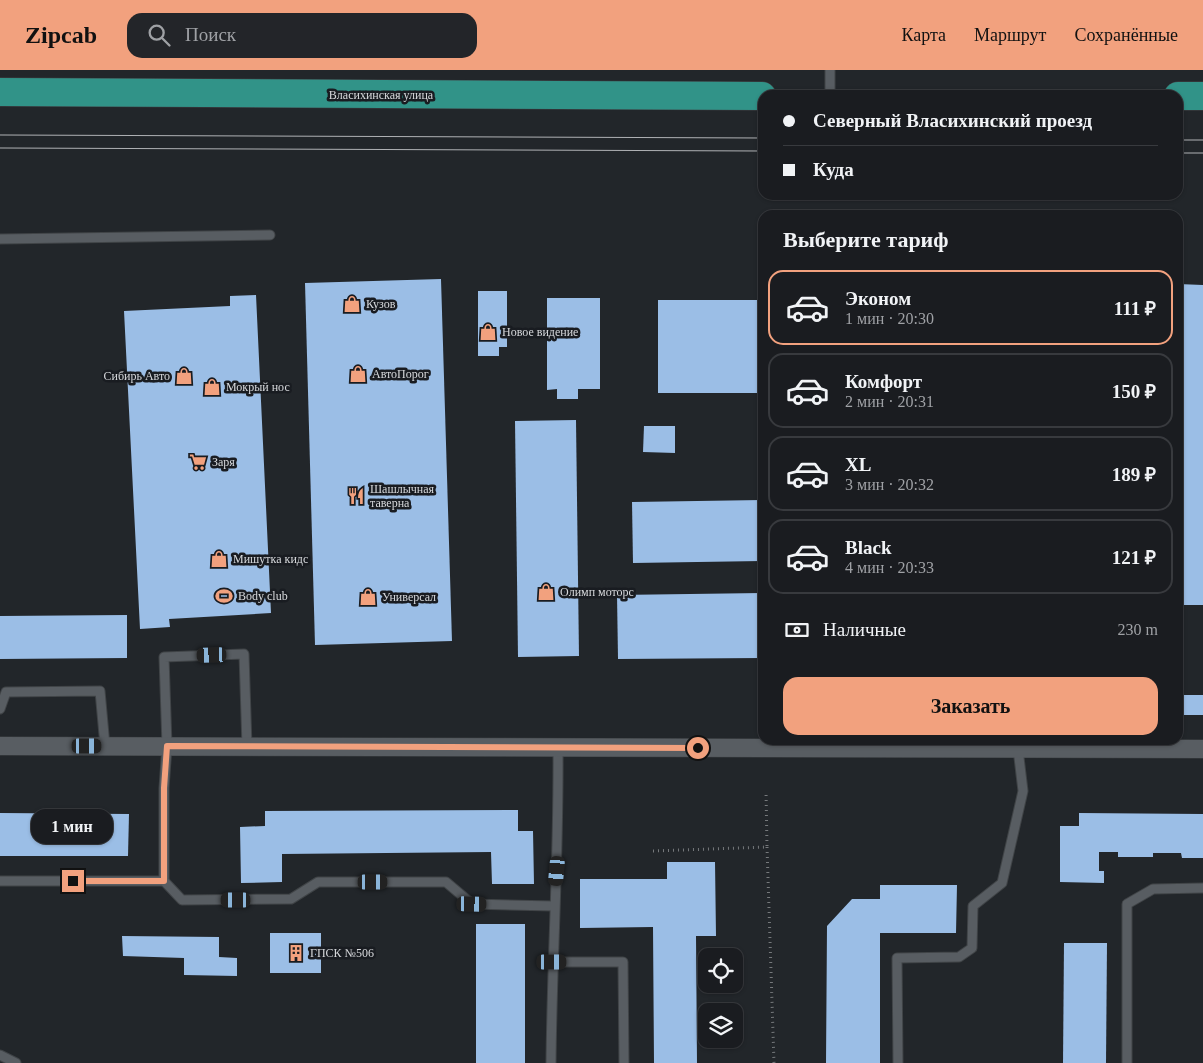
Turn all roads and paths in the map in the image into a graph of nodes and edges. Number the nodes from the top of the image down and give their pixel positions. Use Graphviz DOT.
graph roads {
  1 [pos="830,70"];
  2 [pos="830,90"];
  3 [pos="0,92"];
  4 [pos="758,96"];
  5 [pos="1183,96"];
  6 [pos="1203,96"];
  7 [pos="270,235"];
  8 [pos="0,239"];
  9 [pos="0,709"];
  10 [pos="0,746"];
  11 [pos="105,746"];
  12 [pos="167,746"];
  13 [pos="247,747"];
  14 [pos="558,748"];
  15 [pos="1018,749"];
  16 [pos="1203,749"];
  17 [pos="766,792"];
  18 [pos="768,847"];
  19 [pos="653,851"];
  20 [pos="0,881"];
  21 [pos="164,881"];
  22 [pos="1203,888"];
  23 [pos="554,906"];
  24 [pos="552,962"];
  25 [pos="0,1055"];
  26 [pos="16,1063"];
  27 [pos="551,1063"];
  28 [pos="624,1063"];
  29 [pos="774,1063"];
  30 [pos="898,1063"];
  31 [pos="1127,1063"];
  1 -- 2 [label="lane"];
  3 -- 4 [label="highway, Власихинская улица"];
  5 -- 6 [label="highway"];
  7 -- 8 [label="lane"];
  9 -- 11 [label="lane"];
  10 -- 11 [label="street"];
  11 -- 12 [label="street"];
  12 -- 13 [label="street"];
  12 -- 13 [label="lane"];
  12 -- 21 [label="lane"];
  13 -- 14 [label="street"];
  14 -- 15 [label="street"];
  14 -- 23 [label="lane"];
  15 -- 16 [label="street"];
  15 -- 30 [label="lane"];
  17 -- 18 [label="path"];
  18 -- 19 [label="path"];
  18 -- 29 [label="path"];
  20 -- 21 [label="lane"];
  21 -- 23 [label="lane"];
  22 -- 31 [label="lane"];
  23 -- 24 [label="lane"];
  24 -- 27 [label="lane"];
  24 -- 28 [label="lane"];
  25 -- 26 [label="lane"];
}
